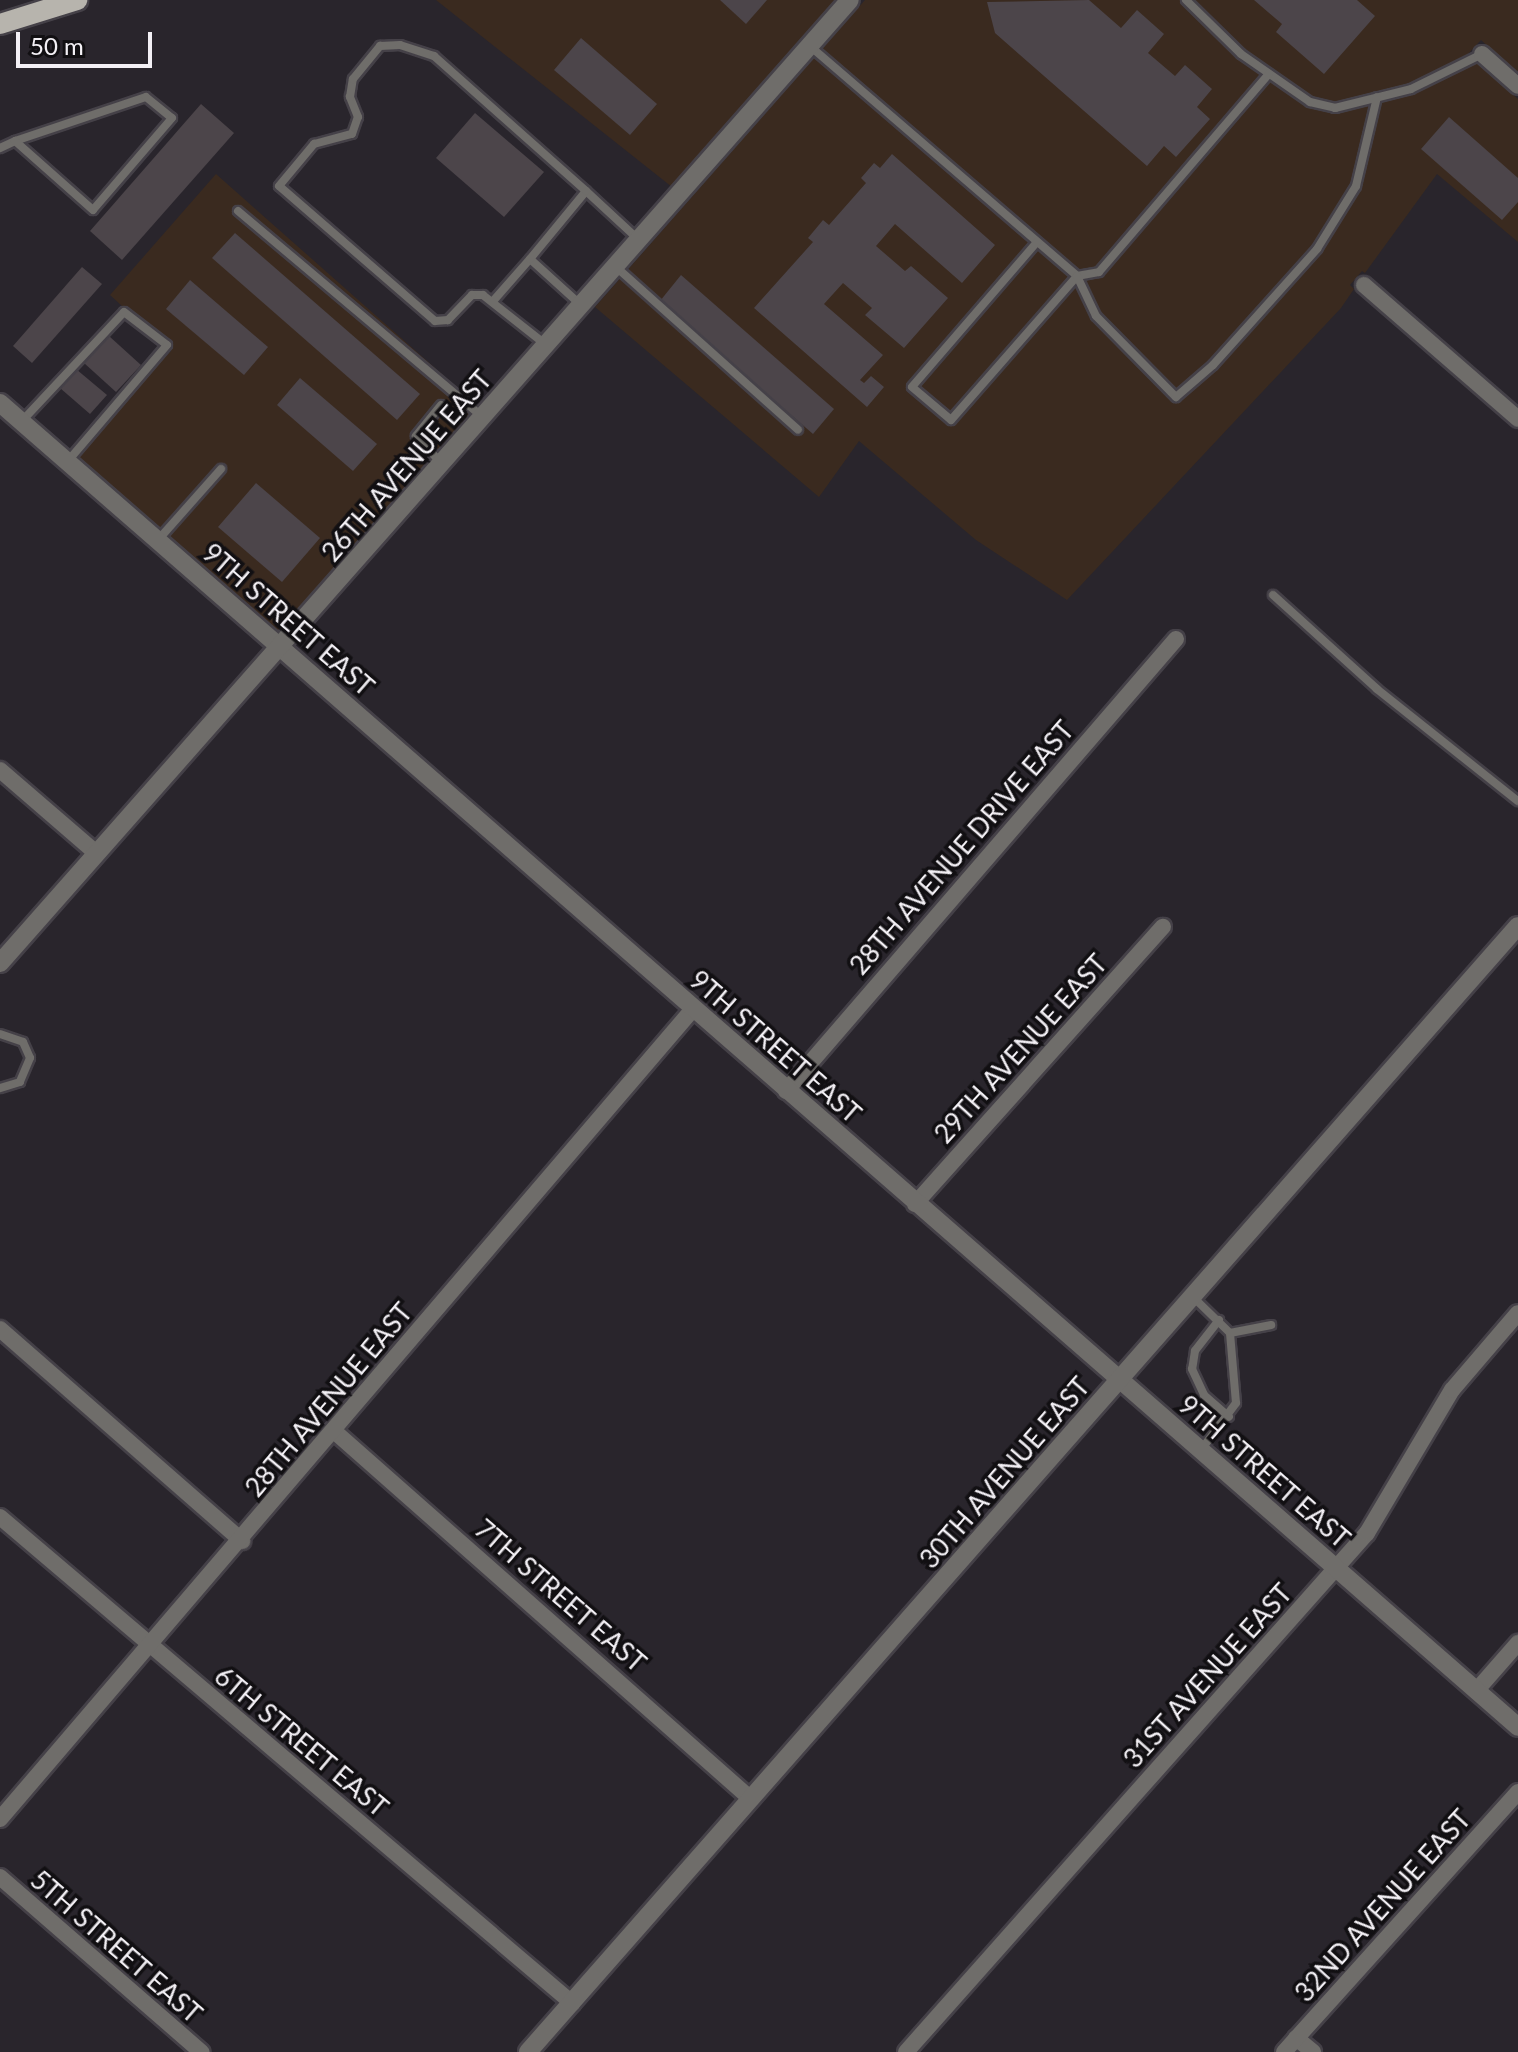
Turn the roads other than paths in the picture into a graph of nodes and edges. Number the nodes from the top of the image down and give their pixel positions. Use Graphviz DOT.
graph roads {
  1 [pos="77,0"];
  2 [pos="1186,0"];
  3 [pos="841,3"];
  4 [pos="0,24"];
  5 [pos="810,46"];
  6 [pos="1482,54"];
  7 [pos="1269,74"];
  8 [pos="1518,86"];
  9 [pos="1377,97"];
  10 [pos="15,141"];
  11 [pos="0,148"];
  12 [pos="586,191"];
  13 [pos="238,211"];
  14 [pos="640,240"];
  15 [pos="1037,242"];
  16 [pos="530,259"];
  17 [pos="616,267"];
  18 [pos="1077,276"];
  19 [pos="1364,285"];
  20 [pos="494,300"];
  21 [pos="582,306"];
  22 [pos="547,346"];
  23 [pos="0,403"];
  24 [pos="441,405"];
  25 [pos="484,418"];
  26 [pos="1518,419"];
  27 [pos="22,422"];
  28 [pos="798,430"];
  29 [pos="67,462"];
  30 [pos="442,464"];
  31 [pos="221,469"];
  32 [pos="157,540"];
  33 [pos="1273,595"];
  34 [pos="1176,639"];
  35 [pos="281,649"];
  36 [pos="0,770"];
  37 [pos="1518,801"];
  38 [pos="95,852"];
  39 [pos="1518,926"];
  40 [pos="1163,927"];
  41 [pos="0,963"];
  42 [pos="693,1009"];
  43 [pos="0,1034"];
  44 [pos="0,1088"];
  45 [pos="786,1091"];
  46 [pos="915,1204"];
  47 [pos="1193,1297"];
  48 [pos="1518,1313"];
  49 [pos="1219,1320"];
  50 [pos="1271,1325"];
  51 [pos="0,1329"];
  52 [pos="1230,1333"];
  53 [pos="1121,1381"];
  54 [pos="1229,1417"];
  55 [pos="334,1431"];
  56 [pos="1200,1451"];
  57 [pos="0,1517"];
  58 [pos="242,1541"];
  59 [pos="1335,1569"];
  60 [pos="1518,1643"];
  61 [pos="150,1646"];
  62 [pos="1476,1691"];
  63 [pos="1518,1727"];
  64 [pos="1518,1792"];
  65 [pos="751,1799"];
  66 [pos="0,1819"];
  67 [pos="0,1877"];
  68 [pos="572,2003"];
  69 [pos="1296,2038"];
  70 [pos="201,2052"];
  71 [pos="528,2052"];
  72 [pos="906,2052"];
  73 [pos="1284,2052"];
  74 [pos="1313,2052"];
  1 -- 4 [label="main road"];
  2 -- 7 [label="lane"];
  3 -- 5 [label="street, 26TH AVENUE EAST"];
  5 -- 14 [label="street, 26TH AVENUE EAST"];
  5 -- 15 [label="lane"];
  6 -- 8 [label="street"];
  6 -- 9 [label="lane"];
  7 -- 9 [label="lane"];
  7 -- 18 [label="lane"];
  9 -- 18 [label="lane"];
  10 -- 10 [label="lane"];
  10 -- 11 [label="lane"];
  12 -- 14 [label="lane"];
  12 -- 16 [label="lane"];
  12 -- 20 [label="lane"];
  13 -- 25 [label="lane"];
  14 -- 17 [label="street, 26TH AVENUE EAST"];
  15 -- 18 [label="lane"];
  15 -- 18 [label="lane"];
  16 -- 20 [label="lane"];
  16 -- 21 [label="lane"];
  17 -- 21 [label="street, 26TH AVENUE EAST"];
  17 -- 28 [label="lane"];
  19 -- 26 [label="street"];
  20 -- 22 [label="lane"];
  21 -- 22 [label="street, 26TH AVENUE EAST"];
  22 -- 25 [label="street, 26TH AVENUE EAST"];
  23 -- 27 [label="street, 9TH STREET EAST"];
  24 -- 30 [label="lane"];
  25 -- 30 [label="street, 26TH AVENUE EAST"];
  27 -- 29 [label="street, 9TH STREET EAST"];
  27 -- 29 [label="lane"];
  29 -- 32 [label="street, 9TH STREET EAST"];
  30 -- 35 [label="street, 26TH AVENUE EAST"];
  31 -- 32 [label="lane"];
  32 -- 35 [label="street, 9TH STREET EAST"];
  33 -- 37 [label="lane"];
  34 -- 45 [label="street, 28TH AVENUE DRIVE EAST"];
  35 -- 38 [label="street, 26TH AVENUE EAST"];
  35 -- 42 [label="street, 9TH STREET EAST"];
  36 -- 38 [label="street"];
  38 -- 41 [label="street, 26TH AVENUE EAST"];
  39 -- 47 [label="street, 30TH AVENUE EAST"];
  40 -- 46 [label="street, 29TH AVENUE EAST"];
  42 -- 45 [label="street, 9TH STREET EAST"];
  42 -- 55 [label="street, 28TH AVENUE EAST"];
  43 -- 44 [label="lane"];
  45 -- 46 [label="street, 9TH STREET EAST"];
  46 -- 53 [label="street, 9TH STREET EAST"];
  47 -- 49 [label="lane"];
  47 -- 53 [label="street, 30TH AVENUE EAST"];
  48 -- 59 [label="street, 31ST AVENUE EAST"];
  49 -- 52 [label="lane"];
  49 -- 54 [label="lane"];
  50 -- 52 [label="lane"];
  51 -- 58 [label="street"];
  52 -- 54 [label="lane"];
  53 -- 56 [label="street, 9TH STREET EAST"];
  53 -- 65 [label="street, 30TH AVENUE EAST"];
  54 -- 56 [label="lane"];
  55 -- 58 [label="street, 28TH AVENUE EAST"];
  55 -- 65 [label="street, 7TH STREET EAST"];
  56 -- 59 [label="street, 9TH STREET EAST"];
  57 -- 61 [label="street, 6TH STREET EAST"];
  58 -- 61 [label="street, 28TH AVENUE EAST"];
  59 -- 62 [label="street, 9TH STREET EAST"];
  59 -- 72 [label="street, 31ST AVENUE EAST"];
  60 -- 62 [label="street"];
  61 -- 66 [label="street, 28TH AVENUE EAST"];
  61 -- 68 [label="street, 6TH STREET EAST"];
  62 -- 63 [label="street, 9TH STREET EAST"];
  64 -- 69 [label="street, 32ND AVENUE EAST"];
  65 -- 68 [label="street, 30TH AVENUE EAST"];
  67 -- 70 [label="street, 5TH STREET EAST"];
  68 -- 71 [label="street, 30TH AVENUE EAST"];
  69 -- 73 [label="street, 32ND AVENUE EAST"];
  69 -- 74 [label="street"];
}
